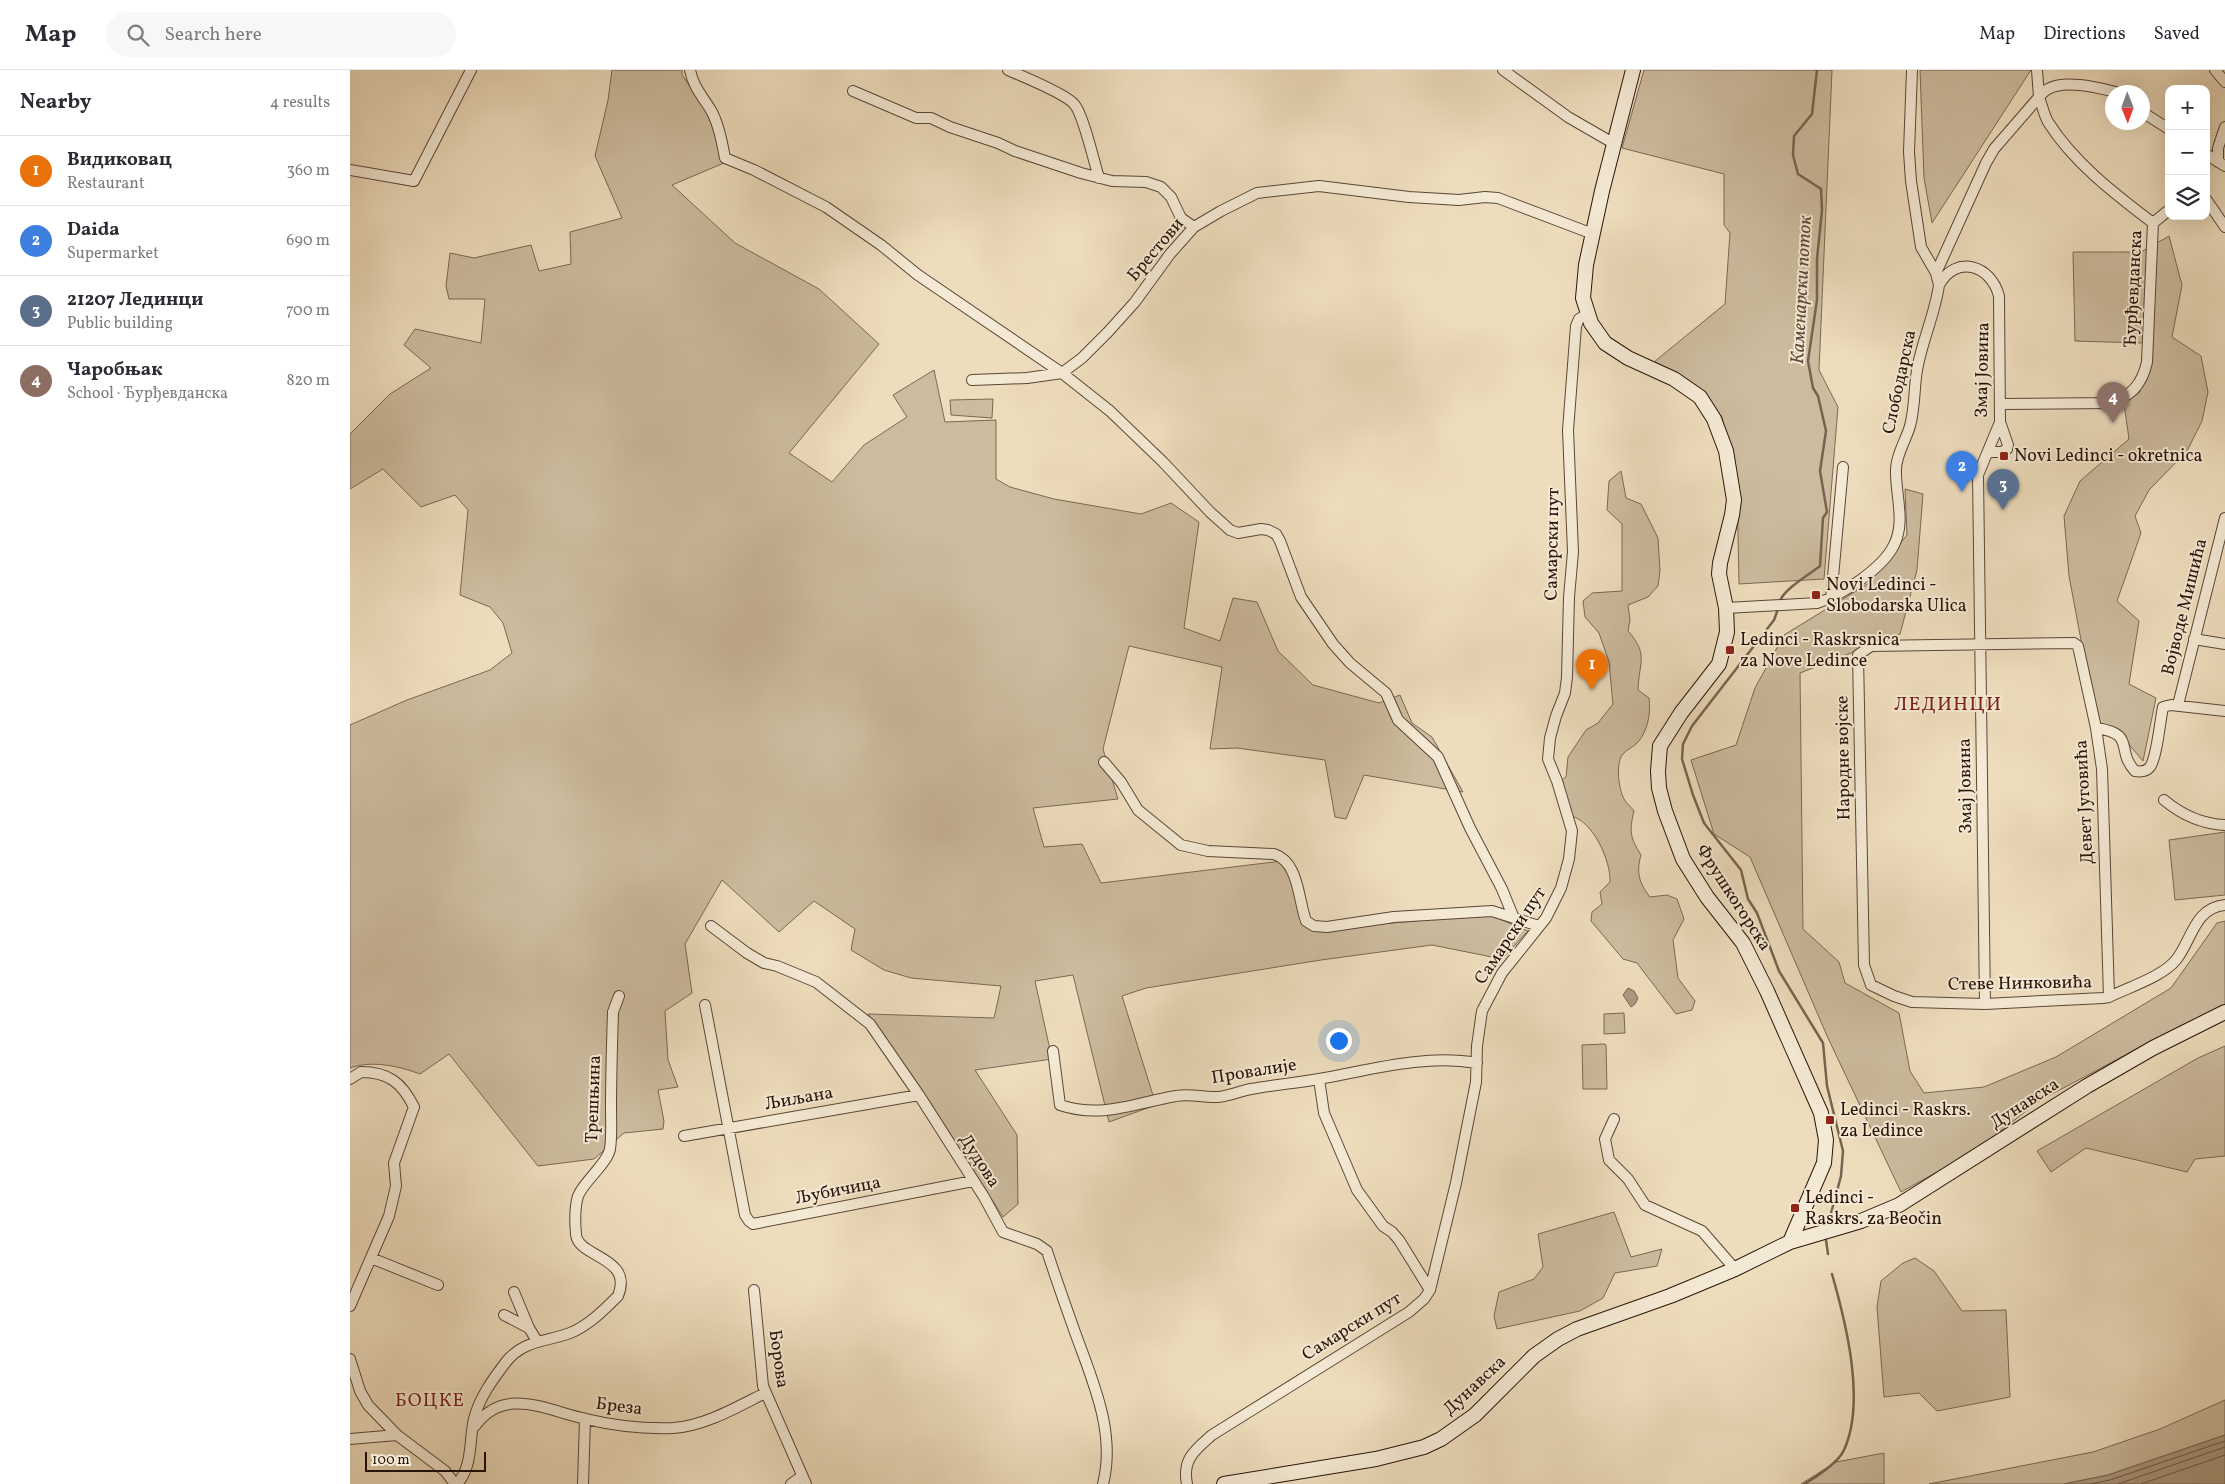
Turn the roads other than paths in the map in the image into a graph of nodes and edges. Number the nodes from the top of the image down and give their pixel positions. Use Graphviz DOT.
graph roads {
  1 [pos="472,70"];
  2 [pos="690,70"];
  3 [pos="1008,70"];
  4 [pos="1503,70"];
  5 [pos="1633,70"];
  6 [pos="1912,70"];
  7 [pos="2037,70"];
  8 [pos="2215,70"];
  9 [pos="2225,82"];
  10 [pos="2105,89"];
  11 [pos="853,91"];
  12 [pos="2039,97"];
  13 [pos="2150,117"];
  14 [pos="2165,126"];
  15 [pos="2225,126"];
  16 [pos="1613,143"];
  17 [pos="2210,156"];
  18 [pos="2222,164"];
  19 [pos="350,170"];
  20 [pos="1099,178"];
  21 [pos="2210,205"];
  22 [pos="2165,213"];
  23 [pos="2153,222"];
  24 [pos="1194,227"];
  25 [pos="2225,227"];
  26 [pos="1593,234"];
  27 [pos="1936,274"];
  28 [pos="1939,285"];
  29 [pos="1587,314"];
  30 [pos="1062,373"];
  31 [pos="972,380"];
  32 [pos="2000,404"];
  33 [pos="2000,422"];
  34 [pos="1988,452"];
  35 [pos="1842,468"];
  36 [pos="2225,518"];
  37 [pos="1830,599"];
  38 [pos="1726,608"];
  39 [pos="2194,640"];
  40 [pos="2225,644"];
  41 [pos="1980,645"];
  42 [pos="2178,705"];
  43 [pos="2225,711"];
  44 [pos="2096,728"];
  45 [pos="1104,762"];
  46 [pos="2164,800"];
  47 [pos="2225,825"];
  48 [pos="2225,905"];
  49 [pos="1513,916"];
  50 [pos="711,926"];
  51 [pos="1539,926"];
  52 [pos="1871,985"];
  53 [pos="619,996"];
  54 [pos="2109,997"];
  55 [pos="1985,1004"];
  56 [pos="705,1005"];
  57 [pos="2225,1012"];
  58 [pos="1053,1051"];
  59 [pos="1477,1063"];
  60 [pos="350,1079"];
  61 [pos="1319,1079"];
  62 [pos="918,1095"];
  63 [pos="1614,1119"];
  64 [pos="729,1128"];
  65 [pos="684,1136"];
  66 [pos="973,1181"];
  67 [pos="1804,1209"];
  68 [pos="1814,1234"];
  69 [pos="1790,1242"];
  70 [pos="372,1258"];
  71 [pos="1735,1269"];
  72 [pos="438,1285"];
  73 [pos="754,1290"];
  74 [pos="1430,1290"];
  75 [pos="514,1292"];
  76 [pos="350,1306"];
  77 [pos="504,1315"];
  78 [pos="529,1328"];
  79 [pos="537,1341"];
  80 [pos="350,1359"];
  81 [pos="765,1393"];
  82 [pos="585,1419"];
  83 [pos="473,1429"];
  84 [pos="397,1435"];
  85 [pos="350,1439"];
  86 [pos="804,1480"];
  87 [pos="456,1484"];
  88 [pos="583,1484"];
  89 [pos="791,1484"];
  90 [pos="1103,1484"];
  91 [pos="1187,1484"];
  92 [pos="1224,1484"];
  1 -- 19 [label="street"];
  2 -- 30 [label="street"];
  3 -- 20 [label="street"];
  4 -- 16 [label="street"];
  5 -- 16 [label="street, Фрушкогорска"];
  6 -- 27 [label="street, Слободарска"];
  7 -- 12 [label="street, Ђурђевданска"];
  8 -- 9 [label="street"];
  10 -- 12 [label="street"];
  11 -- 20 [label="street"];
  12 -- 23 [label="street, Ђурђевданска"];
  12 -- 27 [label="street"];
  13 -- 14 [label="street"];
  15 -- 18 [label="street"];
  16 -- 26 [label="street, Фрушкогорска"];
  17 -- 18 [label="street"];
  20 -- 24 [label="street"];
  21 -- 25 [label="street"];
  22 -- 23 [label="street"];
  23 -- 32 [label="street, Ђурђевданска"];
  24 -- 26 [label="street, Брестови"];
  24 -- 30 [label="street, Брестови"];
  26 -- 29 [label="street, Фрушкогорска"];
  27 -- 28 [label="street, Слободарска"];
  28 -- 32 [label="street, Змај Јовина"];
  28 -- 37 [label="street, Слободарска"];
  29 -- 38 [label="street, Фрушкогорска"];
  29 -- 51 [label="street, Самарски пут"];
  30 -- 31 [label="street, Брестови"];
  30 -- 49 [label="street"];
  32 -- 33 [label="street, Змај Јовина"];
  33 -- 34 [label="street, Змај Јовина"];
  33 -- 34 [label="street"];
  34 -- 41 [label="street, Змај Јовина"];
  35 -- 37 [label="street"];
  36 -- 39 [label="street, Војводе Мишића"];
  37 -- 38 [label="street, Слободарска"];
  38 -- 67 [label="street, Фрушкогорска"];
  39 -- 40 [label="street"];
  39 -- 42 [label="street, Војводе Мишића"];
  41 -- 44 [label="street, Девет Југовића"];
  41 -- 52 [label="street, Народне војске"];
  41 -- 55 [label="street, Змај Јовина"];
  42 -- 43 [label="street"];
  42 -- 44 [label="street"];
  44 -- 54 [label="street, Девет Југовића"];
  45 -- 49 [label="street"];
  46 -- 47 [label="street"];
  48 -- 54 [label="street, Стеве Нинковића"];
  49 -- 51 [label="street"];
  50 -- 62 [label="street, Дудова"];
  51 -- 59 [label="street, Самарски пут"];
  52 -- 55 [label="street, Стеве Нинковића"];
  53 -- 79 [label="street, Трешњина"];
  54 -- 55 [label="street, Стеве Нинковића"];
  56 -- 64 [label="street"];
  57 -- 68 [label="street, Дунавска"];
  58 -- 61 [label="street, Провалије"];
  59 -- 61 [label="street, Провалије"];
  59 -- 74 [label="street, Самарски пут"];
  60 -- 70 [label="street"];
  61 -- 74 [label="street"];
  62 -- 64 [label="street, Љиљана"];
  62 -- 66 [label="street, Дудова"];
  63 -- 71 [label="street"];
  64 -- 65 [label="street, Љиљана"];
  64 -- 66 [label="street, Љубичица"];
  66 -- 90 [label="street, Дудова"];
  67 -- 68 [label="street"];
  67 -- 69 [label="street, Фрушкогорска"];
  68 -- 69 [label="street, Дунавска"];
  69 -- 71 [label="street, Дунавска"];
  70 -- 72 [label="street"];
  70 -- 76 [label="street"];
  71 -- 92 [label="street, Дунавска"];
  73 -- 81 [label="street, Борова"];
  74 -- 91 [label="street, Самарски пут"];
  75 -- 78 [label="street"];
  77 -- 78 [label="street"];
  78 -- 79 [label="street"];
  79 -- 83 [label="street, Трешњина"];
  80 -- 84 [label="street"];
  81 -- 82 [label="street, Бреза"];
  81 -- 86 [label="street, Борова"];
  82 -- 83 [label="street, Бреза"];
  82 -- 88 [label="street"];
  83 -- 87 [label="street, Трешњина"];
  84 -- 85 [label="street"];
  84 -- 87 [label="street"];
  86 -- 89 [label="street"];
}
